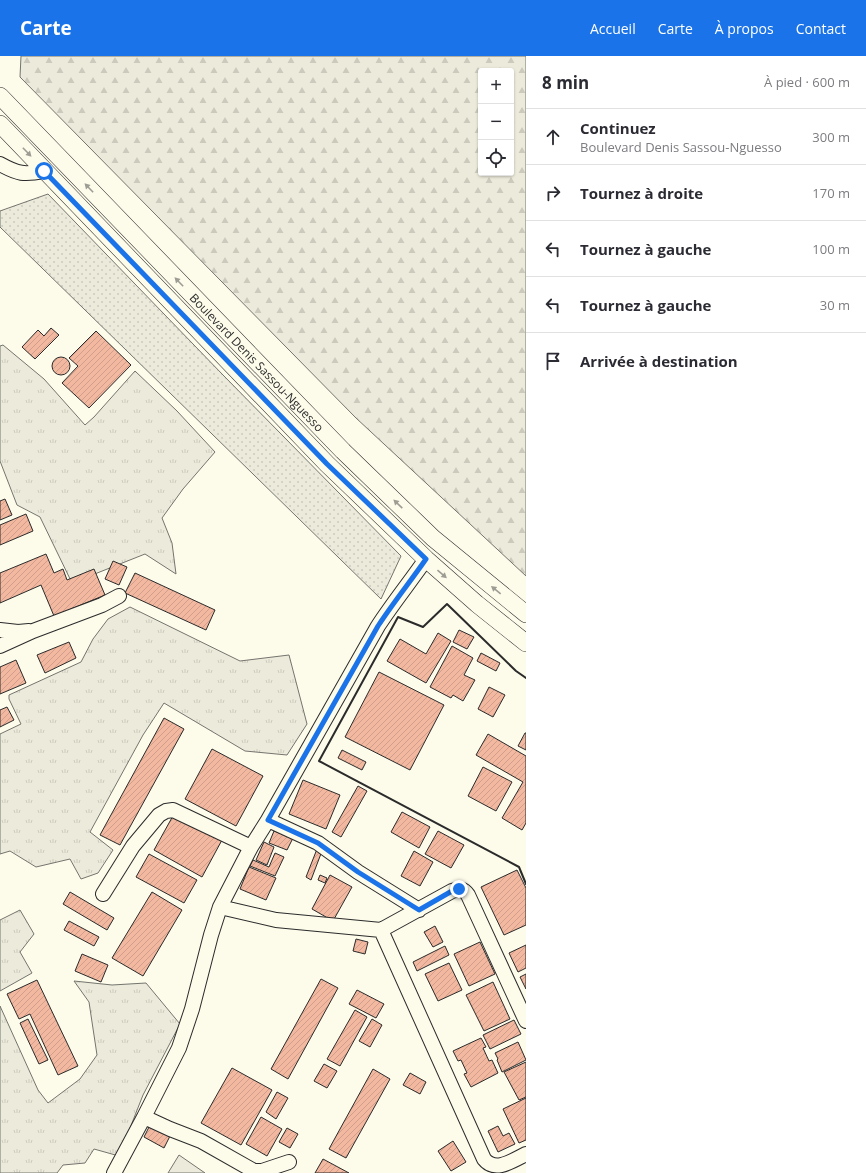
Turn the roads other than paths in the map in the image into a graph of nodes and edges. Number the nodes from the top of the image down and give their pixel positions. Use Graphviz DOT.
graph roads {
  1 [pos="0,96"];
  2 [pos="0,124"];
  3 [pos="0,164"];
  4 [pos="44,171"];
  5 [pos="426,559"];
  6 [pos="119,596"];
  7 [pos="526,614"];
  8 [pos="0,630"];
  9 [pos="33,631"];
  10 [pos="526,643"];
  11 [pos="0,646"];
  12 [pos="268,820"];
  13 [pos="251,847"];
  14 [pos="103,894"];
  15 [pos="220,907"];
  16 [pos="419,910"];
  17 [pos="381,930"];
  18 [pos="526,1021"];
  19 [pos="144,1117"];
  20 [pos="526,1154"];
  21 [pos="289,1162"];
  22 [pos="114,1173"];
  7 -- 1 [label="main road, Boulevard Denis Sassou-Nguesso, one-way"];
  2 -- 4 [label="main road, Boulevard Denis Sassou-Nguesso, one-way"];
  3 -- 4 [label="street"];
  4 -- 5 [label="main road, Boulevard Denis Sassou-Nguesso"];
  5 -- 10 [label="main road, Boulevard Denis Sassou-Nguesso, one-way"];
  5 -- 12 [label="street"];
  6 -- 9 [label="street"];
  8 -- 9 [label="street"];
  9 -- 11 [label="street"];
  12 -- 13 [label="street"];
  12 -- 16 [label="street"];
  13 -- 14 [label="street"];
  13 -- 15 [label="street"];
  15 -- 17 [label="street"];
  15 -- 19 [label="street"];
  16 -- 17 [label="street"];
  16 -- 18 [label="street"];
  17 -- 20 [label="street"];
  19 -- 21 [label="street"];
  19 -- 22 [label="street"];
}
